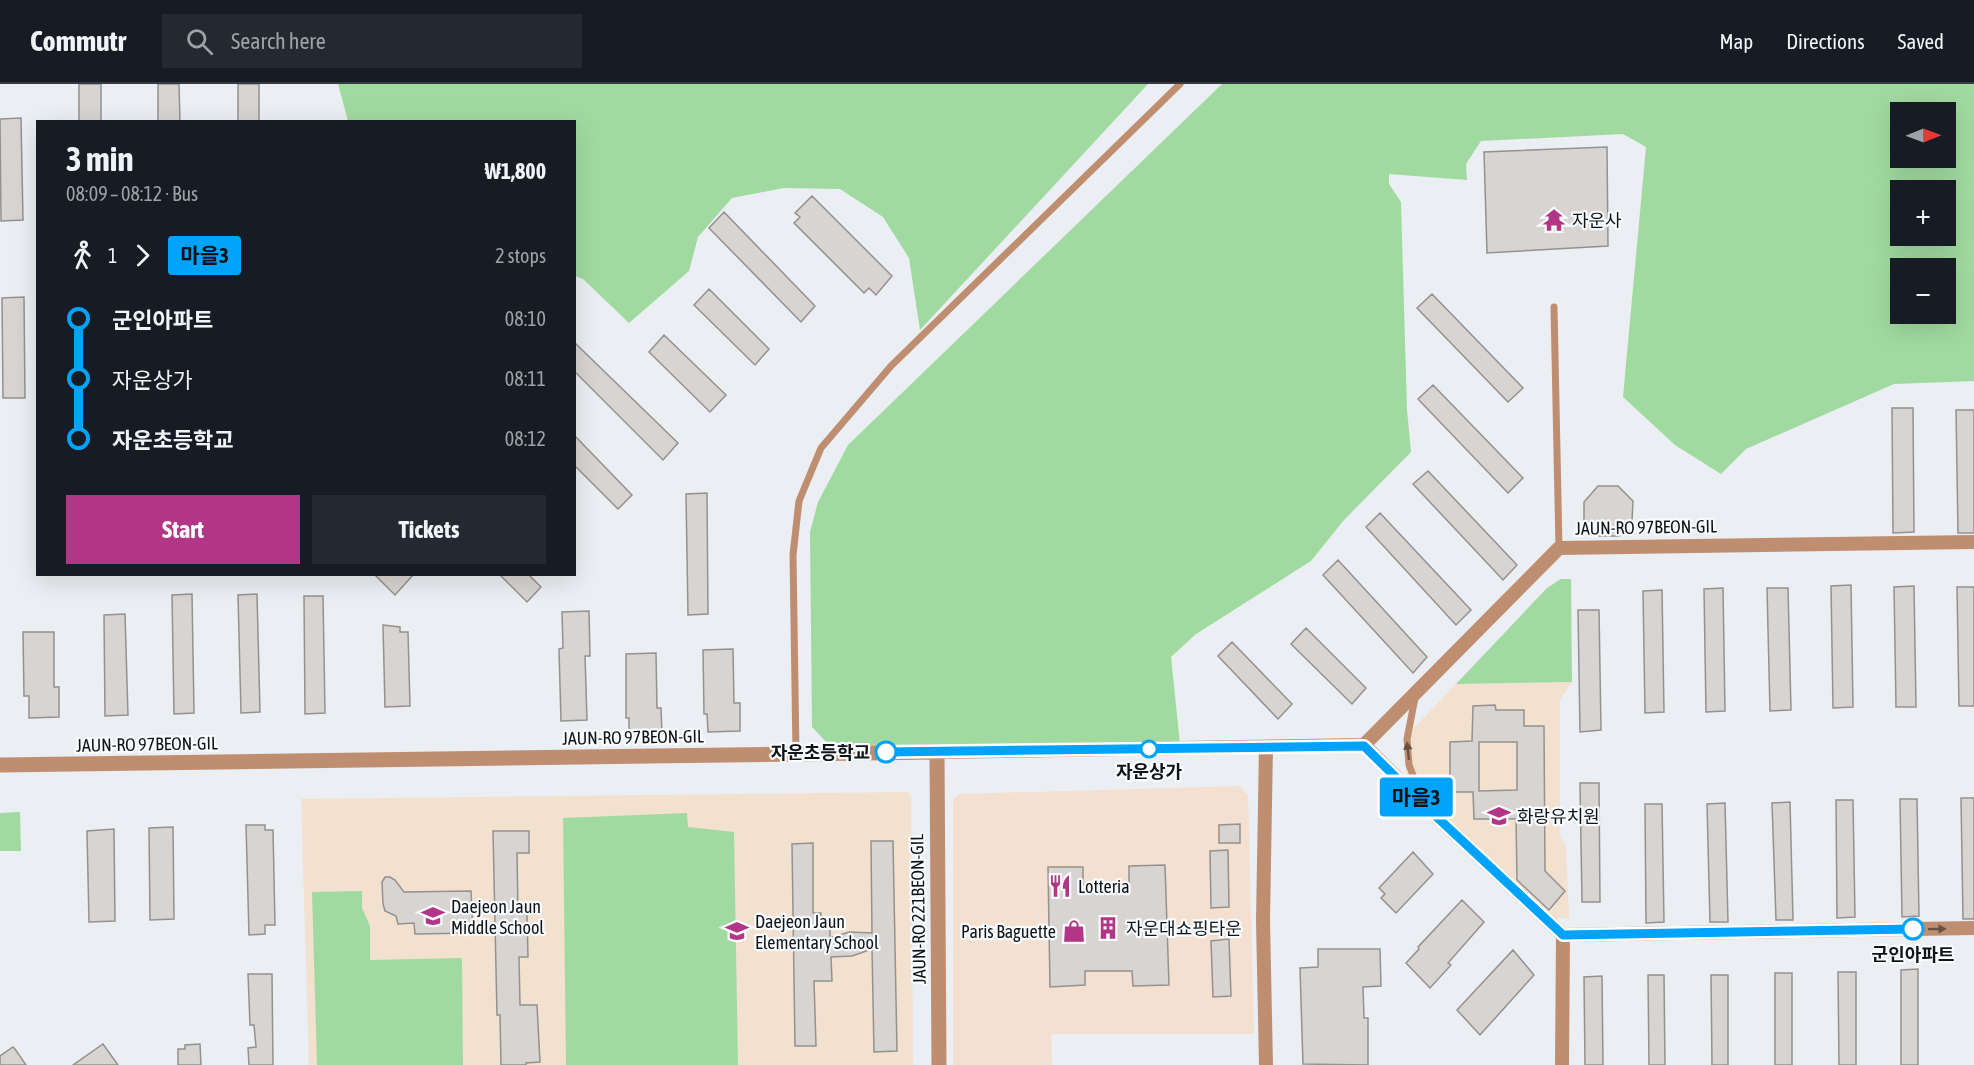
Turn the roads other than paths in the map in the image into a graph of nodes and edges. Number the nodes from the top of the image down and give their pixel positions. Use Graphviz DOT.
graph roads {
  1 [pos="1180,84"];
  2 [pos="1554,307"];
  3 [pos="1974,542"];
  4 [pos="1559,548"];
  5 [pos="1415,694"];
  6 [pos="1364,746"];
  7 [pos="1266,747"];
  8 [pos="937,752"];
  9 [pos="796,754"];
  10 [pos="0,765"];
  11 [pos="1425,806"];
  12 [pos="1974,928"];
  13 [pos="1563,935"];
  14 [pos="939,1065"];
  15 [pos="1266,1065"];
  16 [pos="1562,1065"];
  1 -- 9 [label="lane"];
  2 -- 4 [label="lane"];
  3 -- 4 [label="street, JAUN-RO 97BEON-GIL"];
  4 -- 5 [label="street, JAUN-RO 97BEON-GIL"];
  5 -- 6 [label="street, JAUN-RO 97BEON-GIL"];
  11 -- 5 [label="lane, one-way"];
  6 -- 7 [label="street, JAUN-RO 97BEON-GIL"];
  6 -- 11 [label="street"];
  7 -- 8 [label="street, JAUN-RO 97BEON-GIL"];
  7 -- 15 [label="street"];
  8 -- 9 [label="street, JAUN-RO 97BEON-GIL"];
  8 -- 14 [label="street, JAUN-RO 221BEON-GIL"];
  9 -- 10 [label="street, JAUN-RO 97BEON-GIL"];
  11 -- 13 [label="street"];
  13 -- 12 [label="street, one-way"];
  13 -- 16 [label="street"];
}
